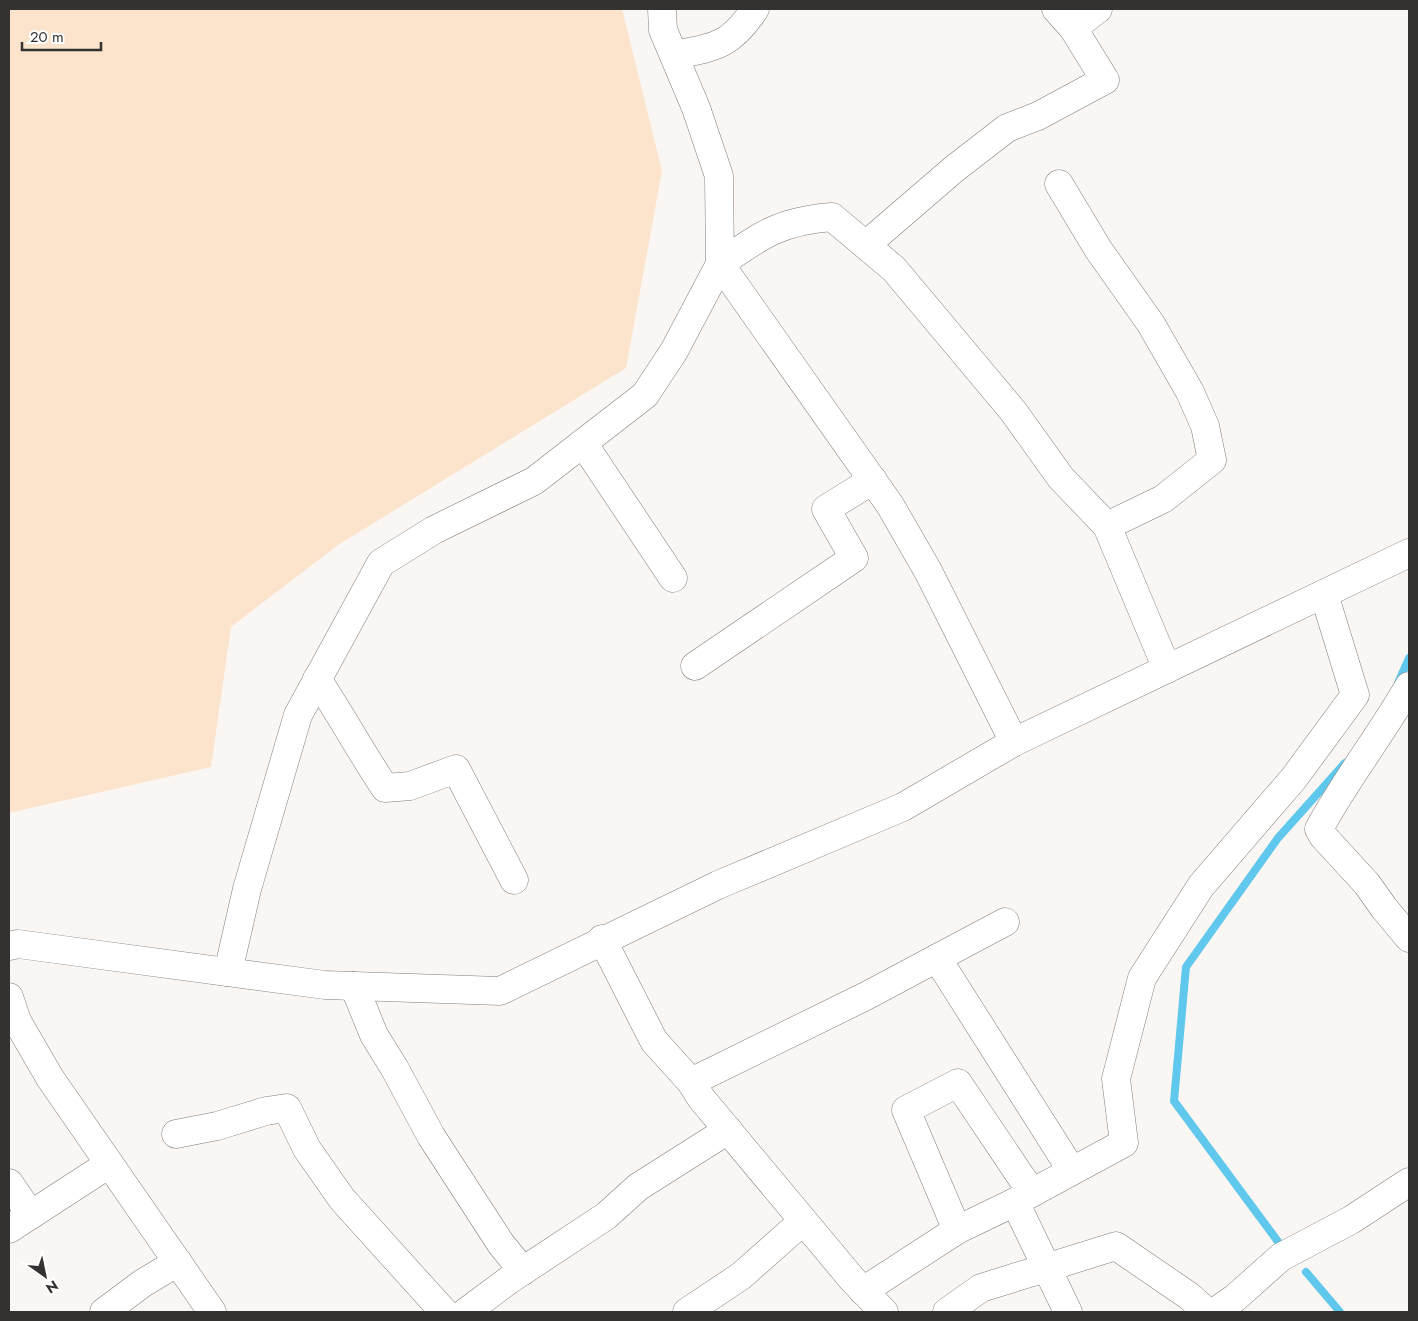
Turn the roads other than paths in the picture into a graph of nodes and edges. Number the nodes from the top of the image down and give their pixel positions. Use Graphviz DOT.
graph roads {
  1 [pos="662,9"];
  2 [pos="755,9"];
  3 [pos="1098,9"];
  4 [pos="1064,18"];
  5 [pos="674,55"];
  6 [pos="1059,184"];
  7 [pos="867,244"];
  8 [pos="720,264"];
  9 [pos="583,443"];
  10 [pos="873,480"];
  11 [pos="1108,526"];
  12 [pos="1409,553"];
  13 [pos="673,578"];
  14 [pos="1324,594"];
  15 [pos="695,666"];
  16 [pos="1167,669"];
  17 [pos="318,679"];
  18 [pos="1409,686"];
  19 [pos="1014,742"];
  20 [pos="514,880"];
  21 [pos="1005,922"];
  22 [pos="1409,938"];
  23 [pos="602,939"];
  24 [pos="9,946"];
  25 [pos="937,958"];
  26 [pos="228,972"];
  27 [pos="354,986"];
  28 [pos="9,997"];
  29 [pos="691,1082"];
  30 [pos="728,1130"];
  31 [pos="176,1134"];
  32 [pos="109,1164"];
  33 [pos="1072,1171"];
  34 [pos="1409,1182"];
  35 [pos="9,1183"];
  36 [pos="1024,1197"];
  37 [pos="803,1221"];
  38 [pos="20,1222"];
  39 [pos="957,1230"];
  40 [pos="178,1262"];
  41 [pos="1047,1267"];
  42 [pos="523,1271"];
  43 [pos="863,1291"];
  44 [pos="104,1312"];
  45 [pos="212,1312"];
  46 [pos="444,1312"];
  47 [pos="466,1312"];
  48 [pos="687,1312"];
  49 [pos="884,1312"];
  50 [pos="947,1312"];
  51 [pos="1068,1312"];
  52 [pos="1207,1312"];
  53 [pos="1214,1312"];
  1 -- 5 [label="street"];
  2 -- 5 [label="street"];
  3 -- 4 [label="street"];
  4 -- 7 [label="street"];
  5 -- 8 [label="street"];
  6 -- 11 [label="street"];
  7 -- 8 [label="street"];
  7 -- 11 [label="street"];
  8 -- 9 [label="street"];
  8 -- 10 [label="street"];
  9 -- 13 [label="street"];
  9 -- 17 [label="street"];
  10 -- 15 [label="street"];
  10 -- 19 [label="street"];
  11 -- 16 [label="street"];
  12 -- 14 [label="street"];
  14 -- 16 [label="street"];
  14 -- 33 [label="street"];
  16 -- 19 [label="street"];
  17 -- 20 [label="street"];
  17 -- 26 [label="street"];
  18 -- 22 [label="street"];
  19 -- 23 [label="street"];
  21 -- 25 [label="street"];
  23 -- 27 [label="street"];
  23 -- 29 [label="street"];
  24 -- 26 [label="street"];
  25 -- 29 [label="street"];
  25 -- 33 [label="street"];
  26 -- 27 [label="street"];
  27 -- 42 [label="street"];
  28 -- 32 [label="street"];
  29 -- 30 [label="street"];
  30 -- 37 [label="street"];
  30 -- 42 [label="street"];
  31 -- 46 [label="street"];
  32 -- 38 [label="street"];
  32 -- 40 [label="street"];
  33 -- 36 [label="street"];
  34 -- 53 [label="street"];
  35 -- 38 [label="street"];
  36 -- 39 [label="street"];
  36 -- 39 [label="street"];
  36 -- 41 [label="street"];
  37 -- 43 [label="street"];
  37 -- 48 [label="street"];
  39 -- 43 [label="street"];
  40 -- 44 [label="street"];
  40 -- 45 [label="street"];
  41 -- 50 [label="street"];
  41 -- 51 [label="street"];
  41 -- 52 [label="street"];
  42 -- 47 [label="street"];
  43 -- 49 [label="street"];
}
